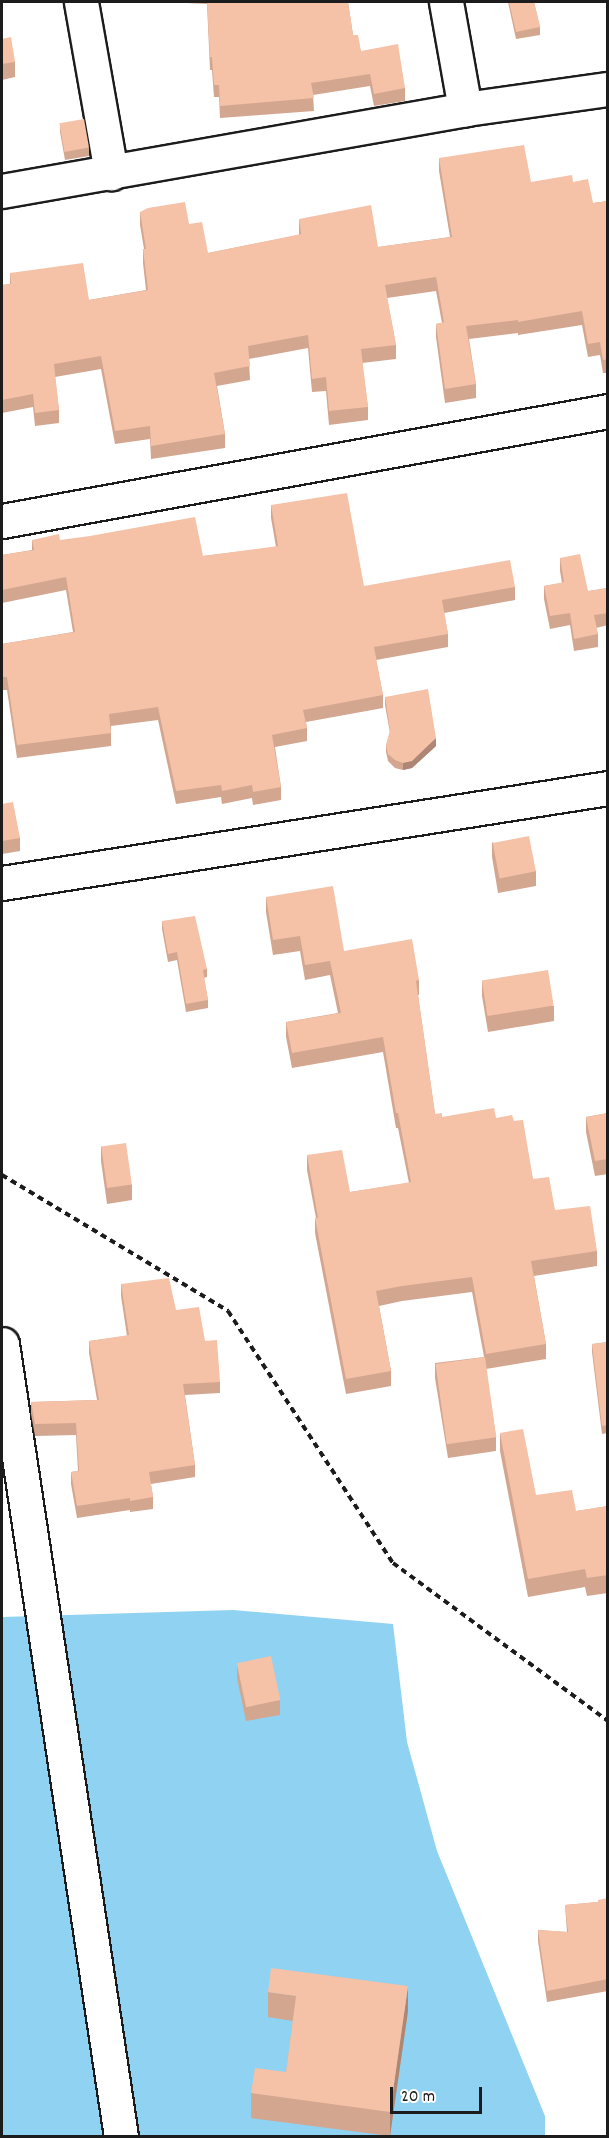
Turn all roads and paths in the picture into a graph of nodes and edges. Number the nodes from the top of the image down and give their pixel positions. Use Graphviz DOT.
graph roads {
  1 [pos="81,2"];
  2 [pos="446,2"];
  3 [pos="608,89"];
  4 [pos="465,110"];
  5 [pos="111,173"];
  6 [pos="2,191"];
  7 [pos="608,411"];
  8 [pos="2,521"];
  9 [pos="608,788"];
  10 [pos="2,883"];
  11 [pos="2,1175"];
  12 [pos="2,1344"];
  13 [pos="608,1721"];
  14 [pos="121,2136"];
  1 -- 5 [label="street"];
  2 -- 4 [label="street"];
  3 -- 4 [label="street"];
  4 -- 5 [label="street"];
  5 -- 6 [label="street"];
  7 -- 8 [label="street"];
  9 -- 10 [label="street"];
  11 -- 13 [label="path"];
  12 -- 14 [label="street"];
}
